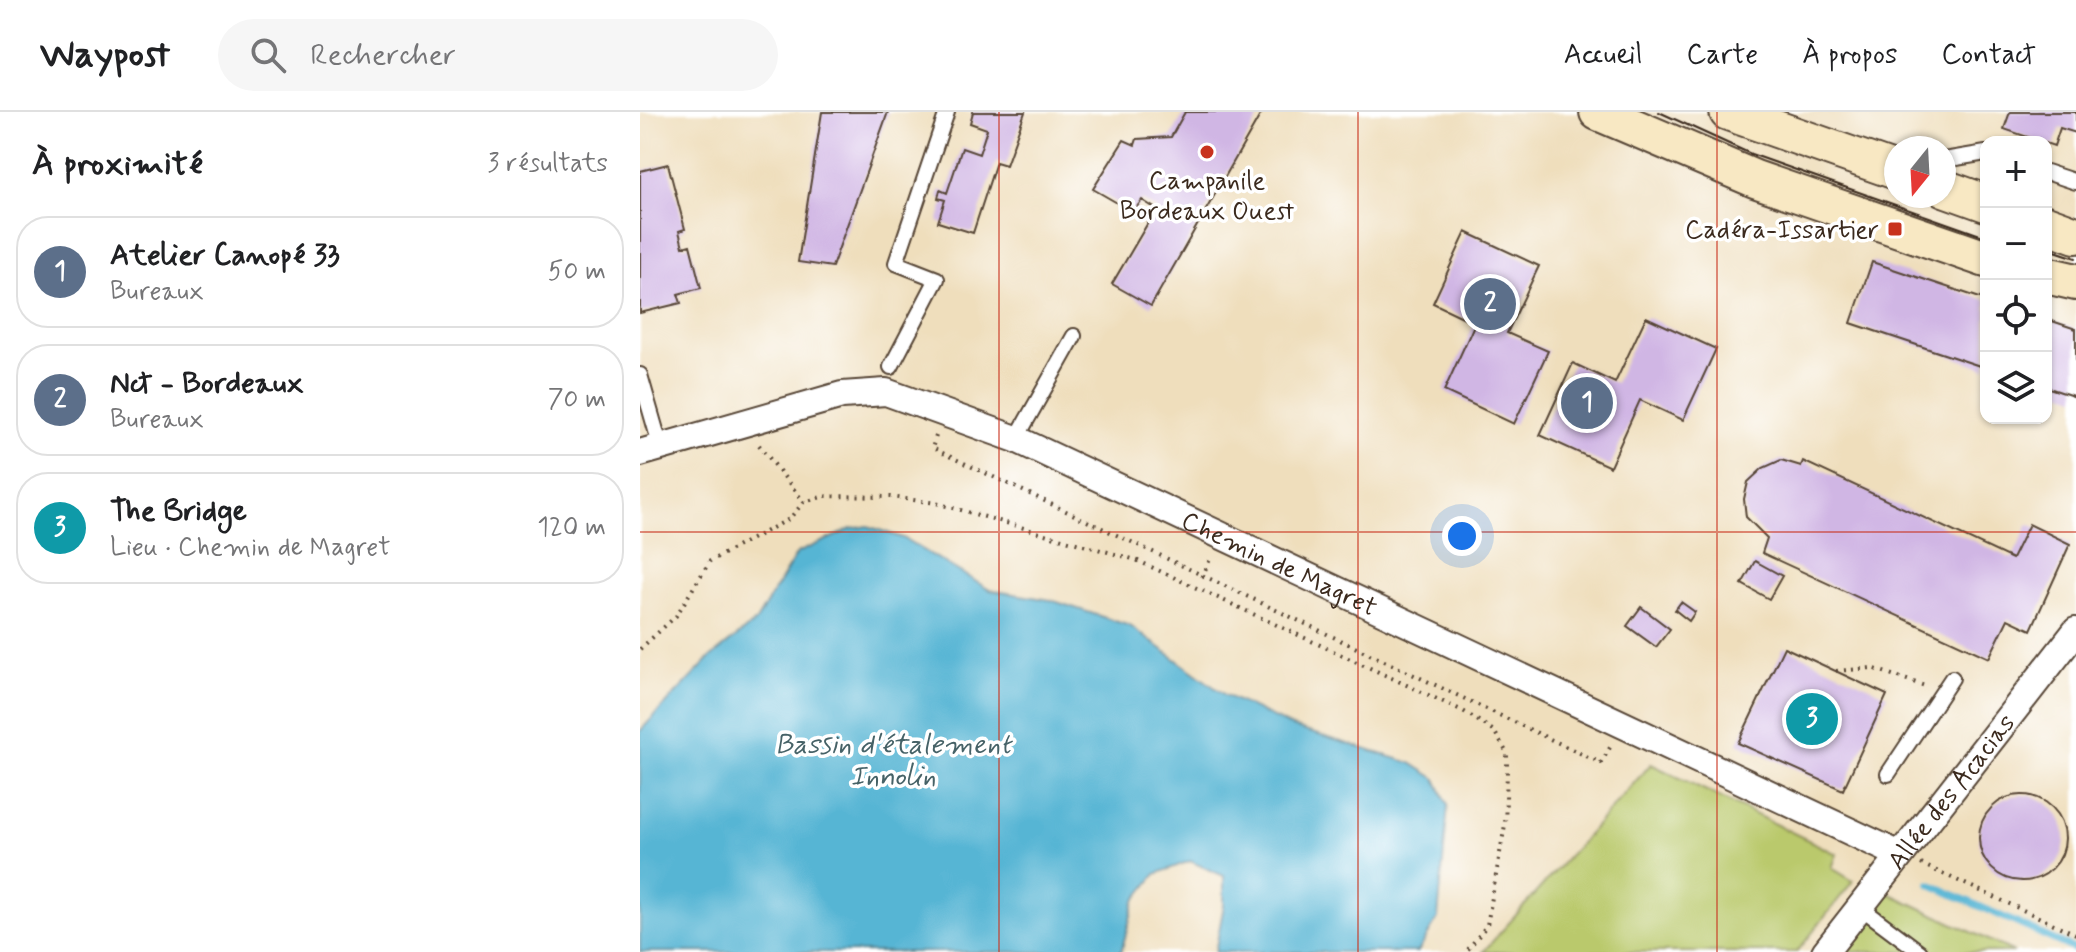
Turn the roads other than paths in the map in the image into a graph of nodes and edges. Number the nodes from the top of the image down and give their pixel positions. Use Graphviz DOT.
graph roads {
  1 [pos="947,112"];
  2 [pos="1598,112"];
  3 [pos="1728,112"];
  4 [pos="1980,154"];
  5 [pos="1956,158"];
  6 [pos="1884,167"];
  7 [pos="2052,174"];
  8 [pos="2076,182"];
  9 [pos="1956,192"];
  10 [pos="1980,201"];
  11 [pos="2052,226"];
  12 [pos="2076,235"];
  13 [pos="1980,257"];
  14 [pos="2052,276"];
  15 [pos="2076,282"];
  16 [pos="1074,336"];
  17 [pos="891,367"];
  18 [pos="640,375"];
  19 [pos="1016,439"];
  20 [pos="650,451"];
  21 [pos="2076,631"];
  22 [pos="1952,678"];
  23 [pos="1888,774"];
  24 [pos="1900,855"];
  25 [pos="1860,907"];
  26 [pos="1825,952"];
  27 [pos="1920,952"];
  1 -- 17 [label="lane"];
  2 -- 13 [label="street"];
  3 -- 6 [label="street"];
  4 -- 5 [label="lane"];
  7 -- 8 [label="lane"];
  9 -- 10 [label="street"];
  11 -- 12 [label="street"];
  14 -- 15 [label="street"];
  16 -- 19 [label="lane"];
  18 -- 20 [label="lane"];
  19 -- 20 [label="street, Chemin de Magret"];
  19 -- 24 [label="street, Chemin de Magret"];
  21 -- 24 [label="street, Allée des Acacias"];
  22 -- 23 [label="lane"];
  24 -- 25 [label="street, Allée des Acacias"];
  25 -- 26 [label="street, Allée des Acacias"];
  25 -- 27 [label="lane"];
}
